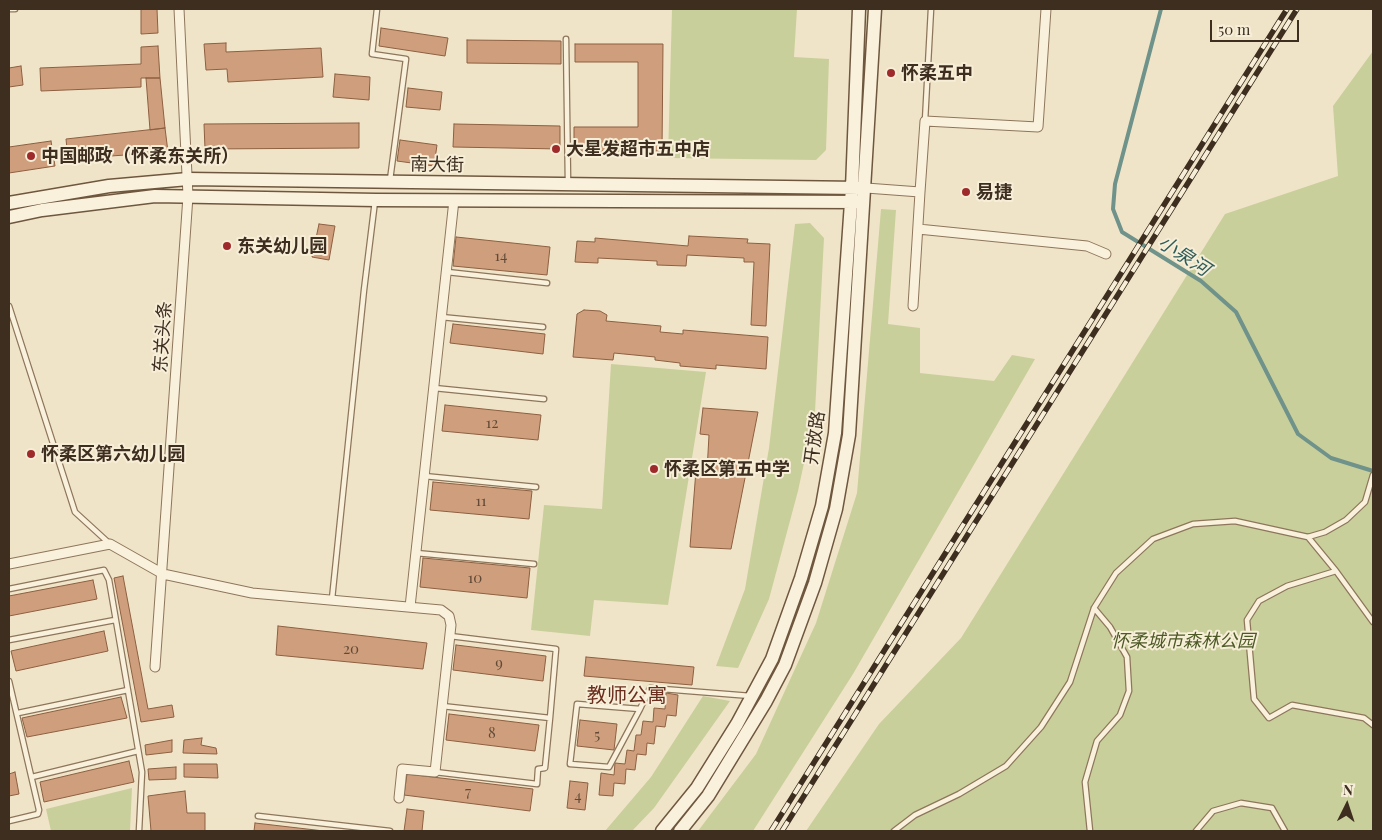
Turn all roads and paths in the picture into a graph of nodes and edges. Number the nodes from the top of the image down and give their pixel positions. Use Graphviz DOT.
graph roads {
  1 [pos="9,9"];
  2 [pos="15,9"];
  3 [pos="179,9"];
  4 [pos="377,9"];
  5 [pos="859,9"];
  6 [pos="875,9"];
  7 [pos="931,9"];
  8 [pos="1046,9"];
  9 [pos="566,39"];
  10 [pos="925,121"];
  11 [pos="188,179"];
  12 [pos="390,182"];
  13 [pos="568,184"];
  14 [pos="852,188"];
  15 [pos="866,188"];
  16 [pos="920,192"];
  17 [pos="188,196"];
  18 [pos="376,200"];
  19 [pos="454,200"];
  20 [pos="851,202"];
  21 [pos="865,202"];
  22 [pos="9,203"];
  23 [pos="9,217"];
  24 [pos="918,229"];
  25 [pos="1106,254"];
  26 [pos="446,272"];
  27 [pos="547,283"];
  28 [pos="9,306"];
  29 [pos="914,306"];
  30 [pos="441,317"];
  31 [pos="543,327"];
  32 [pos="433,388"];
  33 [pos="544,399"];
  34 [pos="1373,474"];
  35 [pos="424,476"];
  36 [pos="536,487"];
  37 [pos="1308,537"];
  38 [pos="110,544"];
  39 [pos="416,553"];
  40 [pos="9,564"];
  41 [pos="534,564"];
  42 [pos="1336,571"];
  43 [pos="163,574"];
  44 [pos="9,589"];
  45 [pos="332,599"];
  46 [pos="410,607"];
  47 [pos="1094,608"];
  48 [pos="115,620"];
  49 [pos="1373,622"];
  50 [pos="450,636"];
  51 [pos="9,640"];
  52 [pos="155,667"];
  53 [pos="9,681"];
  54 [pos="128,690"];
  55 [pos="752,696"];
  56 [pos="442,706"];
  57 [pos="640,709"];
  58 [pos="18,713"];
  59 [pos="550,718"];
  60 [pos="1373,725"];
  61 [pos="138,751"];
  62 [pos="434,772"];
  63 [pos="32,777"];
  64 [pos="399,798"];
  65 [pos="258,816"];
  66 [pos="9,821"];
  67 [pos="139,831"];
  68 [pos="390,831"];
  69 [pos="662,831"];
  70 [pos="680,831"];
  71 [pos="894,831"];
  72 [pos="1090,831"];
  73 [pos="1196,831"];
  74 [pos="1284,831"];
  1 -- 2 [label="lane"];
  3 -- 11 [label="street, 东关头条"];
  4 -- 12 [label="lane"];
  5 -- 14 [label="main road, 开放路"];
  6 -- 15 [label="main road, 开放路"];
  7 -- 10 [label="lane"];
  8 -- 10 [label="street"];
  9 -- 13 [label="lane"];
  10 -- 16 [label="street"];
  11 -- 12 [label="main road, 南大街"];
  11 -- 17 [label="street, 东关头条"];
  11 -- 22 [label="main road, 南大街"];
  12 -- 13 [label="main road, 南大街"];
  13 -- 14 [label="main road, 南大街"];
  14 -- 15 [label="main road, 南大街"];
  14 -- 20 [label="main road, 开放路"];
  15 -- 16 [label="street"];
  15 -- 21 [label="main road, 开放路"];
  16 -- 24 [label="street"];
  17 -- 18 [label="main road, 南大街"];
  17 -- 23 [label="main road, 南大街"];
  17 -- 43 [label="street, 东关头条"];
  18 -- 19 [label="main road, 南大街"];
  18 -- 45 [label="lane"];
  19 -- 20 [label="main road, 南大街"];
  19 -- 26 [label="street"];
  20 -- 21 [label="main road, 南大街"];
  20 -- 55 [label="main road, 开放路"];
  21 -- 70 [label="main road, 开放路"];
  24 -- 25 [label="street"];
  24 -- 29 [label="street"];
  26 -- 27 [label="lane"];
  26 -- 30 [label="street"];
  28 -- 38 [label="lane"];
  30 -- 31 [label="lane"];
  30 -- 32 [label="street"];
  32 -- 33 [label="lane"];
  32 -- 35 [label="street"];
  34 -- 37 [label="lane"];
  35 -- 36 [label="lane"];
  35 -- 39 [label="street"];
  37 -- 42 [label="lane"];
  37 -- 47 [label="lane"];
  38 -- 40 [label="street"];
  38 -- 43 [label="street"];
  39 -- 41 [label="lane"];
  39 -- 46 [label="street"];
  42 -- 49 [label="lane"];
  42 -- 60 [label="lane"];
  43 -- 45 [label="street"];
  43 -- 52 [label="street, 东关头条"];
  44 -- 48 [label="lane"];
  45 -- 46 [label="street"];
  46 -- 50 [label="street"];
  47 -- 71 [label="lane"];
  47 -- 72 [label="lane"];
  48 -- 51 [label="lane"];
  48 -- 54 [label="lane"];
  50 -- 56 [label="street"];
  50 -- 59 [label="lane"];
  53 -- 58 [label="lane"];
  54 -- 58 [label="lane"];
  54 -- 61 [label="lane"];
  55 -- 57 [label="lane"];
  55 -- 69 [label="main road, 开放路"];
  56 -- 59 [label="lane"];
  56 -- 62 [label="street"];
  57 -- 57 [label="lane"];
  58 -- 63 [label="lane"];
  59 -- 62 [label="lane"];
  61 -- 63 [label="lane"];
  61 -- 67 [label="lane"];
  62 -- 64 [label="street"];
  63 -- 66 [label="lane"];
  65 -- 68 [label="lane"];
  73 -- 74 [label="lane"];
}
